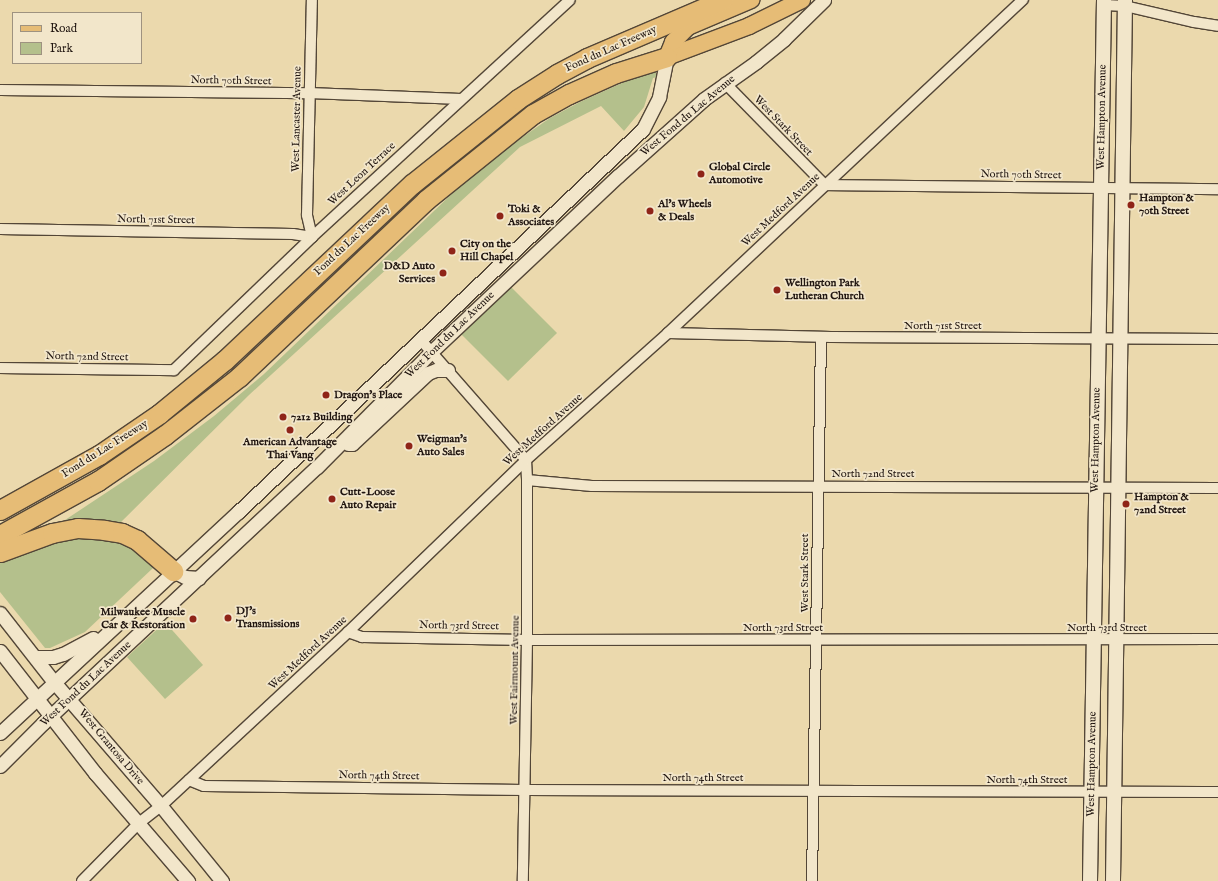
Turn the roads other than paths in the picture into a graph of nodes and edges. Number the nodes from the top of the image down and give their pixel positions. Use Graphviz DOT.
graph roads {
  1 [pos="312,0"];
  2 [pos="570,0"];
  3 [pos="722,0"];
  4 [pos="751,0"];
  5 [pos="802,0"];
  6 [pos="824,0"];
  7 [pos="1023,0"];
  8 [pos="1104,2"];
  9 [pos="1125,3"];
  10 [pos="1218,26"];
  11 [pos="667,57"];
  12 [pos="725,83"];
  13 [pos="0,90"];
  14 [pos="309,94"];
  15 [pos="461,99"];
  16 [pos="825,186"];
  17 [pos="1100,188"];
  18 [pos="1124,189"];
  19 [pos="1218,189"];
  20 [pos="0,229"];
  21 [pos="312,237"];
  22 [pos="668,334"];
  23 [pos="821,337"];
  24 [pos="1097,338"];
  25 [pos="420,339"];
  26 [pos="1121,339"];
  27 [pos="1218,339"];
  28 [pos="432,351"];
  29 [pos="0,368"];
  30 [pos="174,370"];
  31 [pos="448,370"];
  32 [pos="337,446"];
  33 [pos="526,460"];
  34 [pos="528,480"];
  35 [pos="818,486"];
  36 [pos="1096,487"];
  37 [pos="1119,488"];
  38 [pos="1218,488"];
  39 [pos="0,510"];
  40 [pos="0,535"];
  41 [pos="0,552"];
  42 [pos="173,571"];
  43 [pos="199,578"];
  44 [pos="0,613"];
  45 [pos="119,623"];
  46 [pos="348,632"];
  47 [pos="1218,639"];
  48 [pos="527,640"];
  49 [pos="817,640"];
  50 [pos="1094,640"];
  51 [pos="1116,640"];
  52 [pos="0,651"];
  53 [pos="36,657"];
  54 [pos="54,682"];
  55 [pos="37,698"];
  56 [pos="70,700"];
  57 [pos="51,716"];
  58 [pos="0,733"];
  59 [pos="0,766"];
  60 [pos="189,780"];
  61 [pos="524,790"];
  62 [pos="813,791"];
  63 [pos="1218,792"];
  64 [pos="1091,793"];
  65 [pos="1114,793"];
  66 [pos="161,806"];
  67 [pos="139,823"];
  68 [pos="216,879"];
  69 [pos="82,881"];
  70 [pos="188,881"];
  71 [pos="523,881"];
  72 [pos="812,881"];
  73 [pos="1090,881"];
  74 [pos="1113,881"];
  1 -- 14 [label="street, West Lancaster Avenue"];
  2 -- 15 [label="street, West Leon Terrace"];
  3 -- 39 [label="highway, Fond du Lac Freeway"];
  4 -- 11 [label="main road"];
  5 -- 11 [label="main road"];
  6 -- 12 [label="street, West Fond du Lac Avenue"];
  7 -- 16 [label="street, West Medford Avenue"];
  8 -- 9 [label="street"];
  8 -- 17 [label="main road, West Hampton Avenue"];
  9 -- 10 [label="street"];
  9 -- 18 [label="main road, West Hampton Avenue"];
  11 -- 25 [label="street, West Fond du Lac Avenue"];
  11 -- 40 [label="highway, Fond du Lac Freeway"];
  12 -- 16 [label="street, West Stark Street"];
  12 -- 28 [label="street, West Fond du Lac Avenue"];
  13 -- 14 [label="street, North 70th Street"];
  14 -- 15 [label="street, North 70th Street"];
  14 -- 21 [label="street, West Lancaster Avenue"];
  15 -- 21 [label="street, West Leon Terrace"];
  16 -- 17 [label="street, North 70th Street"];
  16 -- 22 [label="street, West Medford Avenue"];
  17 -- 18 [label="street, North 70th Street"];
  17 -- 24 [label="main road, West Hampton Avenue"];
  18 -- 19 [label="street, North 70th Street"];
  18 -- 26 [label="main road, West Hampton Avenue"];
  20 -- 21 [label="street, North 71st Street"];
  21 -- 30 [label="street, West Leon Terrace"];
  22 -- 23 [label="street, North 71st Street"];
  22 -- 33 [label="street, West Medford Avenue"];
  23 -- 24 [label="street, North 71st Street"];
  23 -- 35 [label="street, West Stark Street"];
  24 -- 26 [label="street, North 71st Street"];
  24 -- 36 [label="main road, West Hampton Avenue"];
  25 -- 28 [label="street"];
  25 -- 42 [label="street, West Fond du Lac Avenue"];
  26 -- 27 [label="street, North 71st Street"];
  26 -- 37 [label="main road, West Hampton Avenue"];
  28 -- 31 [label="street"];
  28 -- 32 [label="street, West Fond du Lac Avenue"];
  29 -- 30 [label="street, North 72nd Street"];
  31 -- 32 [label="street"];
  31 -- 33 [label="street"];
  32 -- 43 [label="street, West Fond du Lac Avenue"];
  33 -- 34 [label="street, West Fairmount Avenue"];
  33 -- 46 [label="street, West Medford Avenue"];
  34 -- 35 [label="street, North 72nd Street"];
  34 -- 48 [label="street, West Fairmount Avenue"];
  35 -- 36 [label="street, North 72nd Street"];
  35 -- 49 [label="street, West Stark Street"];
  36 -- 37 [label="street, North 72nd Street"];
  36 -- 50 [label="main road, West Hampton Avenue"];
  37 -- 38 [label="street, North 72nd Street"];
  37 -- 51 [label="main road, West Hampton Avenue"];
  41 -- 42 [label="highway"];
  42 -- 43 [label="street"];
  42 -- 45 [label="street, West Fond du Lac Avenue"];
  43 -- 56 [label="street, West Fond du Lac Avenue"];
  44 -- 53 [label="street, West Grantosa Drive"];
  45 -- 53 [label="street"];
  45 -- 54 [label="street, West Fond du Lac Avenue"];
  46 -- 48 [label="street, North 73rd Street"];
  46 -- 60 [label="street, West Medford Avenue"];
  47 -- 51 [label="street, North 73rd Street"];
  48 -- 49 [label="street, North 73rd Street"];
  48 -- 61 [label="street, West Fairmount Avenue"];
  49 -- 50 [label="street, North 73rd Street"];
  49 -- 62 [label="street, West Stark Street"];
  50 -- 51 [label="street, North 73rd Street"];
  50 -- 64 [label="main road, West Hampton Avenue"];
  51 -- 65 [label="main road, West Hampton Avenue"];
  52 -- 55 [label="street"];
  53 -- 54 [label="street, West Grantosa Drive"];
  54 -- 55 [label="street, West Fond du Lac Avenue"];
  54 -- 56 [label="street, West Grantosa Drive"];
  55 -- 57 [label="street"];
  55 -- 58 [label="street, West Fond du Lac Avenue"];
  56 -- 57 [label="street, West Fond du Lac Avenue"];
  56 -- 66 [label="street, West Grantosa Drive"];
  57 -- 59 [label="street, West Fond du Lac Avenue"];
  57 -- 67 [label="street"];
  60 -- 61 [label="street, North 74th Street"];
  60 -- 66 [label="street, West Medford Avenue"];
  61 -- 62 [label="street, North 74th Street"];
  61 -- 71 [label="street, West Fairmount Avenue"];
  62 -- 64 [label="street, North 74th Street"];
  62 -- 72 [label="street, West Stark Street"];
  63 -- 65 [label="street, North 74th Street"];
  64 -- 65 [label="street, North 74th Street"];
  64 -- 73 [label="main road, West Hampton Avenue"];
  65 -- 74 [label="main road, West Hampton Avenue"];
  66 -- 67 [label="street, West Medford Avenue"];
  66 -- 68 [label="street, West Grantosa Drive"];
  67 -- 69 [label="street, West Medford Avenue"];
  67 -- 70 [label="street"];
}
